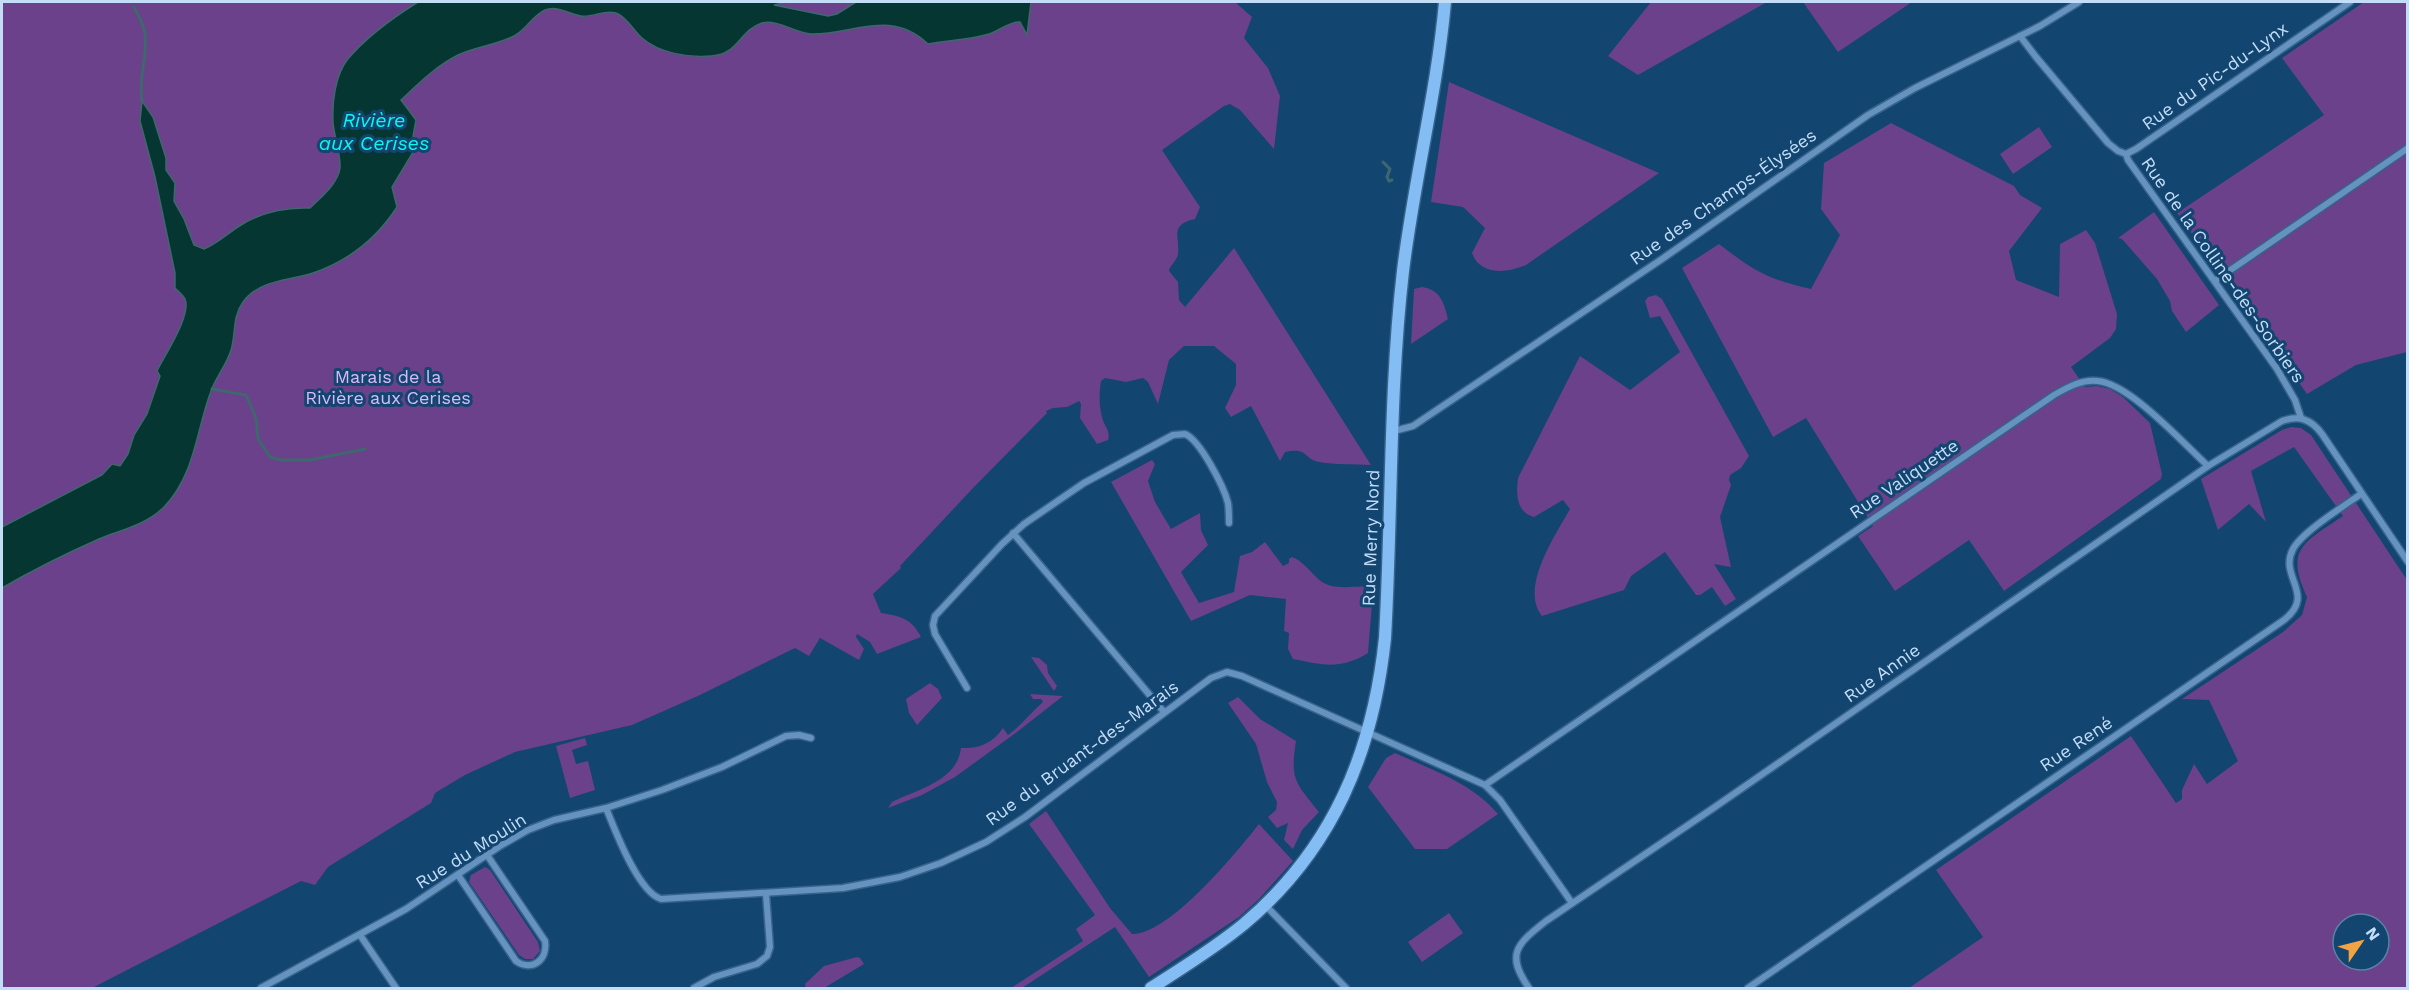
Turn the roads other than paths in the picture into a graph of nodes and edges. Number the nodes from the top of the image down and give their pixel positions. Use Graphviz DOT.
graph roads {
  1 [pos="1445,2"];
  2 [pos="2079,2"];
  3 [pos="2350,2"];
  4 [pos="2020,36"];
  5 [pos="2408,148"];
  6 [pos="2127,154"];
  7 [pos="2216,280"];
  8 [pos="2301,418"];
  9 [pos="1394,431"];
  10 [pos="2208,466"];
  11 [pos="2361,494"];
  12 [pos="1229,523"];
  13 [pos="1013,533"];
  14 [pos="2408,562"];
  15 [pos="967,688"];
  16 [pos="1164,712"];
  17 [pos="1369,732"];
  18 [pos="811,738"];
  19 [pos="1485,785"];
  20 [pos="606,808"];
  21 [pos="487,855"];
  22 [pos="458,875"];
  23 [pos="766,894"];
  24 [pos="1572,903"];
  25 [pos="1265,904"];
  26 [pos="360,935"];
  27 [pos="261,988"];
  28 [pos="396,988"];
  29 [pos="694,988"];
  30 [pos="1150,988"];
  31 [pos="1346,988"];
  32 [pos="1529,988"];
  33 [pos="1748,988"];
  1 -- 9 [label="main road, Rue Merry Nord"];
  2 -- 4 [label="street, Rue des Champs-Élysées"];
  3 -- 6 [label="street, Rue du Pic-du-Lynx"];
  4 -- 6 [label="street, Rue de la Colline-des-Sorbiers"];
  4 -- 9 [label="street, Rue des Champs-Élysées"];
  5 -- 7 [label="street"];
  6 -- 7 [label="street, Rue de la Colline-des-Sorbiers"];
  7 -- 8 [label="street, Rue de la Colline-des-Sorbiers"];
  8 -- 10 [label="street"];
  8 -- 11 [label="street"];
  9 -- 17 [label="main road, Rue Merry Nord"];
  10 -- 19 [label="street, Rue Valiquette"];
  10 -- 24 [label="street, Rue Annie"];
  11 -- 14 [label="street"];
  11 -- 33 [label="street, Rue René"];
  12 -- 13 [label="street"];
  13 -- 15 [label="street"];
  13 -- 16 [label="street"];
  16 -- 17 [label="street, Rue du Bruant-des-Marais"];
  16 -- 23 [label="street, Rue du Bruant-des-Marais"];
  17 -- 19 [label="street"];
  17 -- 25 [label="main road, Rue Merry Nord"];
  18 -- 20 [label="street, Rue du Moulin"];
  19 -- 24 [label="street"];
  20 -- 21 [label="street, Rue du Moulin"];
  20 -- 23 [label="street, Rue du Bruant-des-Marais"];
  21 -- 22 [label="street, Rue du Moulin"];
  21 -- 22 [label="street"];
  22 -- 26 [label="street, Rue du Moulin"];
  23 -- 29 [label="street"];
  24 -- 32 [label="street"];
  25 -- 30 [label="main road, Rue Merry Nord"];
  25 -- 31 [label="street"];
  26 -- 27 [label="street, Rue du Moulin"];
  26 -- 28 [label="street"];
}
